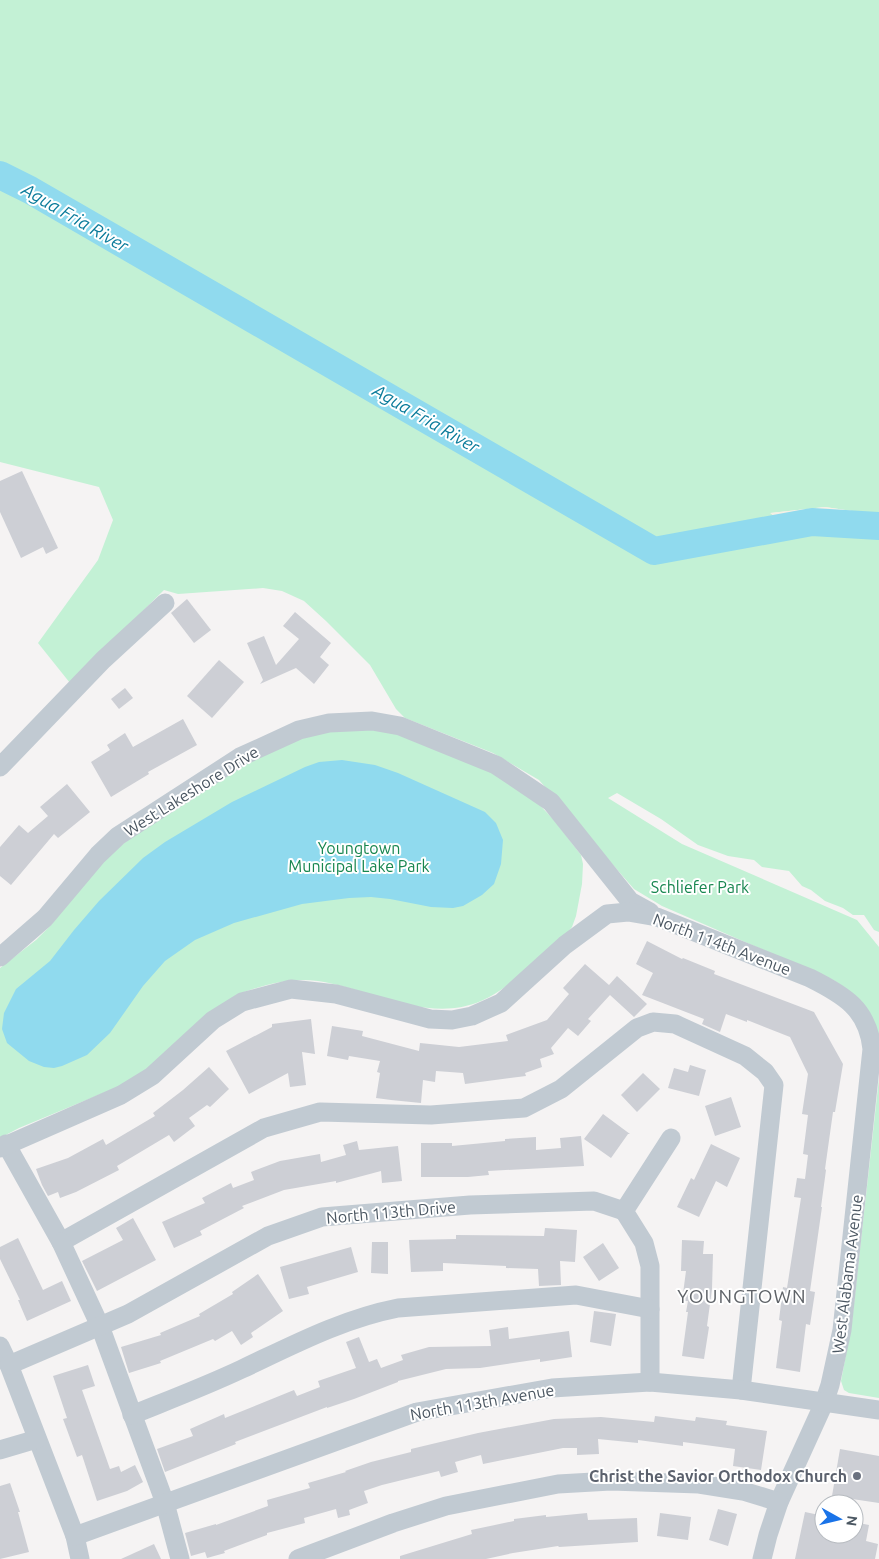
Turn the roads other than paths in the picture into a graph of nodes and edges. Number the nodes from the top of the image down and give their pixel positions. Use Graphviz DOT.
graph roads {
  1 [pos="165,602"];
  2 [pos="0,767"];
  3 [pos="657,917"];
  4 [pos="0,956"];
  5 [pos="857,1009"];
  6 [pos="671,1138"];
  7 [pos="3,1146"];
  8 [pos="624,1212"];
  9 [pos="61,1242"];
  10 [pos="650,1309"];
  11 [pos="100,1326"];
  12 [pos="0,1346"];
  13 [pos="9,1365"];
  14 [pos="650,1382"];
  15 [pos="741,1390"];
  16 [pos="824,1403"];
  17 [pos="879,1410"];
  18 [pos="132,1415"];
  19 [pos="37,1439"];
  20 [pos="0,1450"];
  21 [pos="779,1502"];
  22 [pos="165,1504"];
  23 [pos="75,1536"];
  24 [pos="80,1559"];
  25 [pos="180,1559"];
  26 [pos="298,1559"];
  27 [pos="762,1559"];
  1 -- 2 [label="street"];
  3 -- 4 [label="street, West Lakeshore Drive"];
  3 -- 5 [label="street, North 114th Avenue"];
  3 -- 7 [label="street, North 114th Avenue"];
  5 -- 16 [label="street, West Alabama Avenue"];
  6 -- 8 [label="street"];
  7 -- 9 [label="street"];
  8 -- 10 [label="street"];
  8 -- 11 [label="street, North 113th Drive"];
  9 -- 11 [label="street"];
  9 -- 15 [label="street"];
  10 -- 14 [label="street"];
  10 -- 18 [label="street"];
  11 -- 13 [label="street, North 113th Drive"];
  11 -- 18 [label="street"];
  12 -- 13 [label="street"];
  13 -- 19 [label="street"];
  14 -- 15 [label="street, North 113th Avenue"];
  14 -- 22 [label="street, North 113th Avenue"];
  15 -- 16 [label="street, North 113th Avenue"];
  16 -- 17 [label="street, North 113th Avenue"];
  16 -- 21 [label="street, West Alabama Avenue"];
  18 -- 22 [label="street"];
  19 -- 20 [label="street"];
  19 -- 23 [label="street"];
  21 -- 26 [label="street"];
  21 -- 27 [label="street, West Alabama Avenue"];
  22 -- 23 [label="street, North 113th Avenue"];
  22 -- 25 [label="street"];
  23 -- 24 [label="street"];
}
